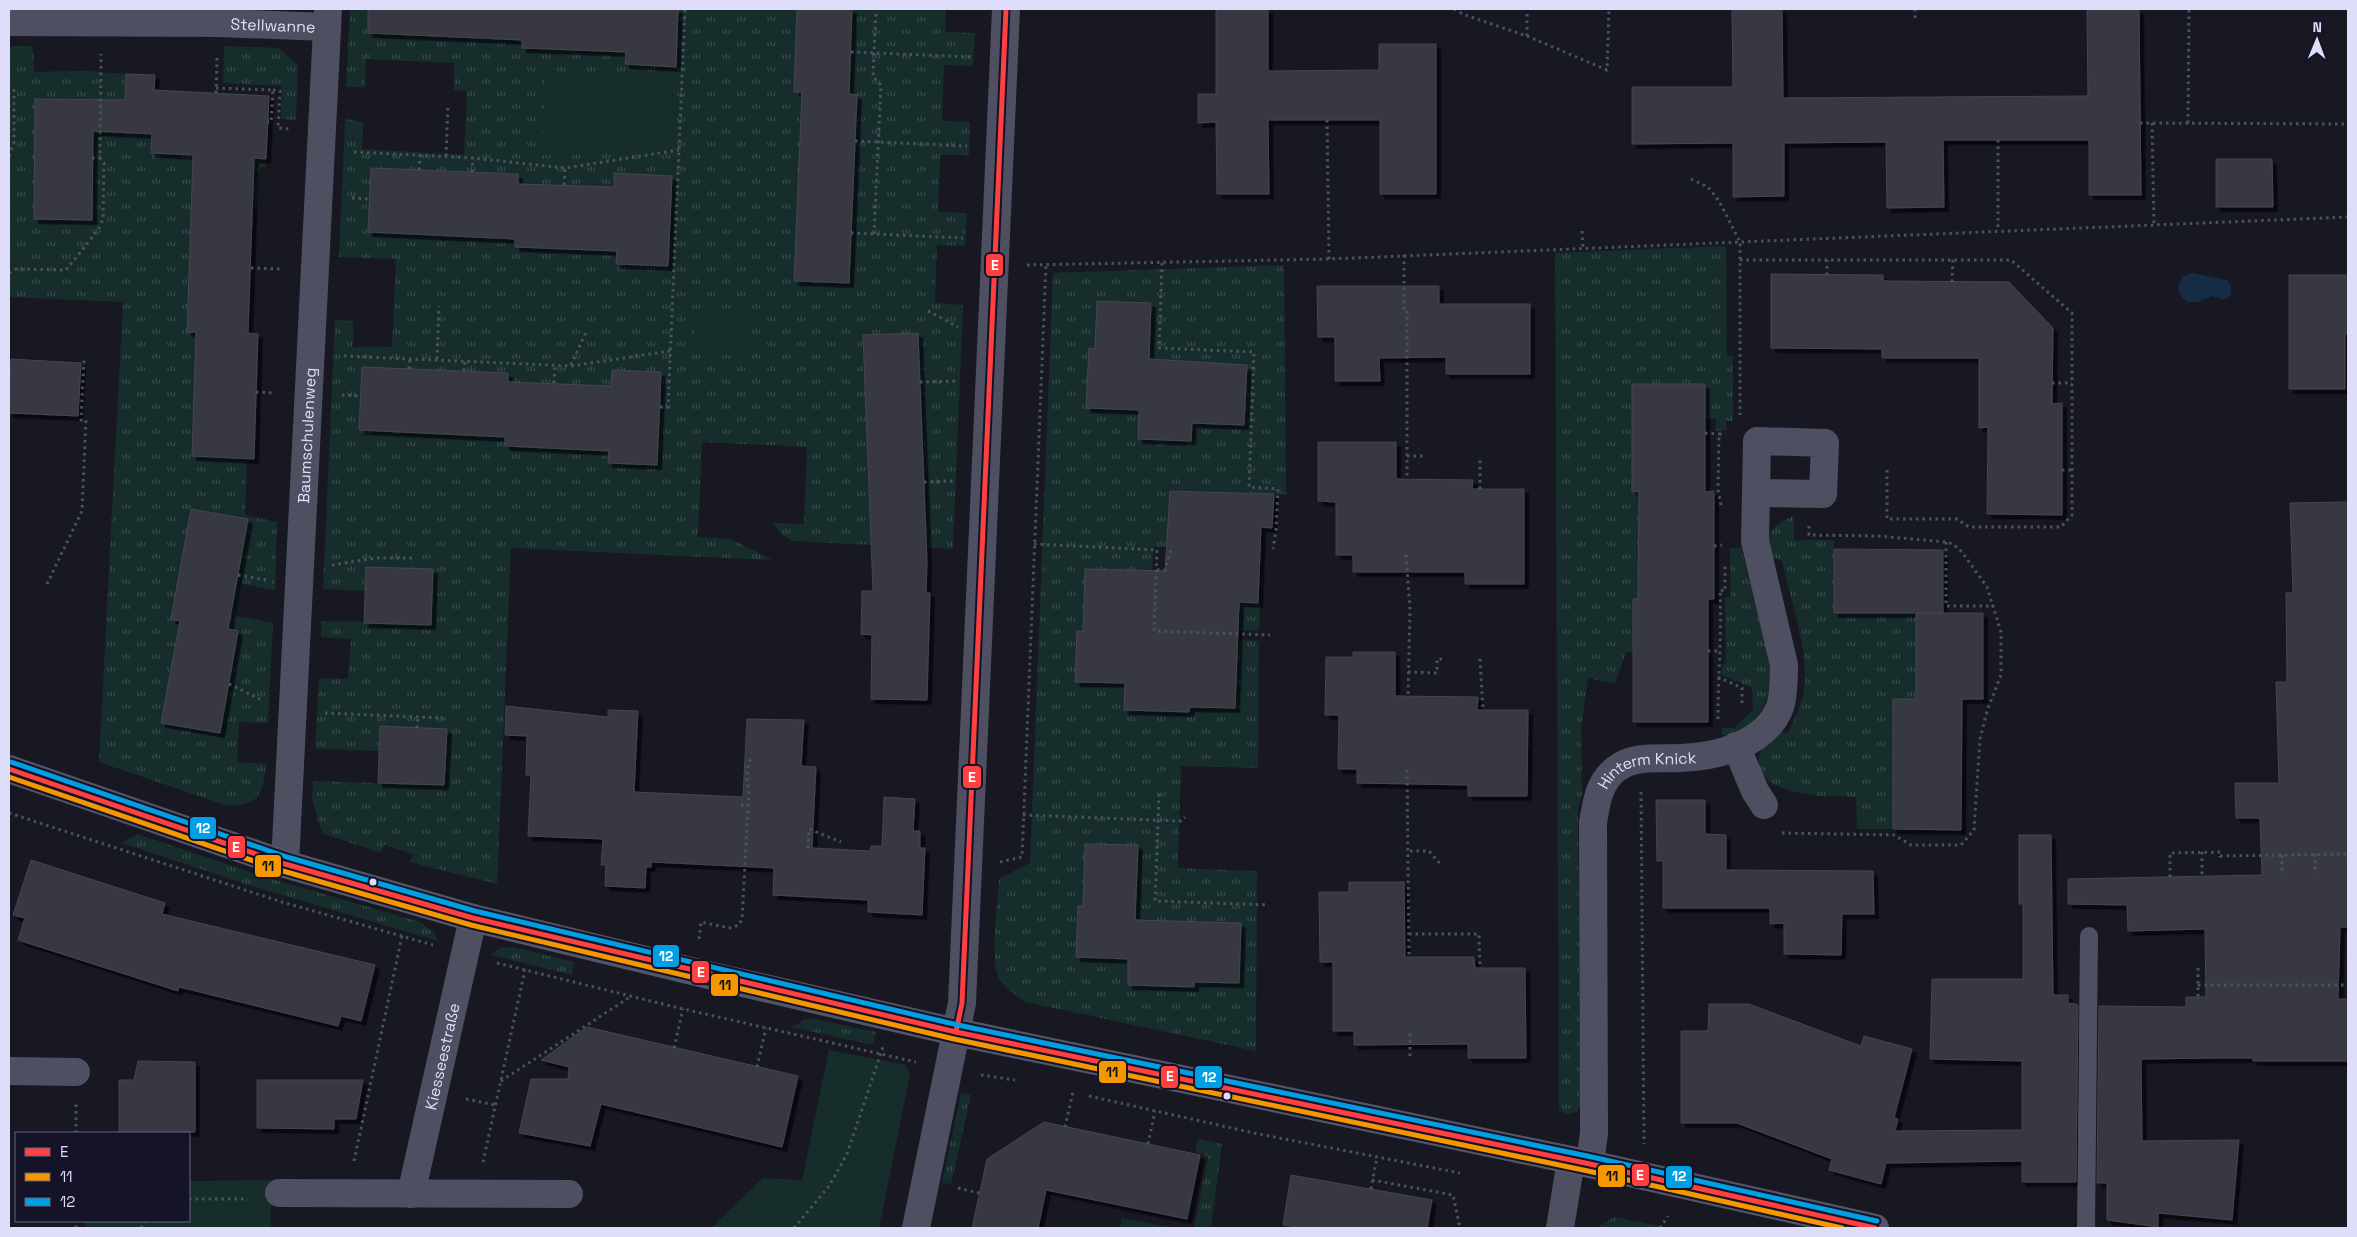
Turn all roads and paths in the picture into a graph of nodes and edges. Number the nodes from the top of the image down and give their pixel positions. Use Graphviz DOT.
graph roads {
  1 [pos="685,9"];
  2 [pos="876,9"];
  3 [pos="1006,9"];
  4 [pos="1454,9"];
  5 [pos="1465,9"];
  6 [pos="1527,9"];
  7 [pos="1609,9"];
  8 [pos="1915,9"];
  9 [pos="2189,9"];
  10 [pos="678,10"];
  11 [pos="1465,15"];
  12 [pos="328,18"];
  13 [pos="105,21"];
  14 [pos="1915,21"];
  15 [pos="9,22"];
  16 [pos="1527,36"];
  17 [pos="851,52"];
  18 [pos="874,53"];
  19 [pos="974,57"];
  20 [pos="14,86"];
  21 [pos="216,88"];
  22 [pos="448,106"];
  23 [pos="1327,120"];
  24 [pos="268,122"];
  25 [pos="2140,123"];
  26 [pos="2152,123"];
  27 [pos="2188,123"];
  28 [pos="2348,124"];
  29 [pos="1998,140"];
  30 [pos="855,141"];
  31 [pos="878,142"];
  32 [pos="970,146"];
  33 [pos="679,150"];
  34 [pos="321,151"];
  35 [pos="420,155"];
  36 [pos="9,156"];
  37 [pos="446,156"];
  38 [pos="92,158"];
  39 [pos="100,158"];
  40 [pos="473,158"];
  41 [pos="564,168"];
  42 [pos="419,170"];
  43 [pos="472,172"];
  44 [pos="1691,179"];
  45 [pos="564,185"];
  46 [pos="670,207"];
  47 [pos="677,208"];
  48 [pos="2348,217"];
  49 [pos="2154,225"];
  50 [pos="1582,231"];
  51 [pos="1998,231"];
  52 [pos="851,233"];
  53 [pos="874,234"];
  54 [pos="966,238"];
  55 [pos="1740,242"];
  56 [pos="1583,247"];
  57 [pos="1404,255"];
  58 [pos="1329,259"];
  59 [pos="1740,260"];
  60 [pos="1827,260"];
  61 [pos="1953,260"];
  62 [pos="1162,263"];
  63 [pos="996,264"];
  64 [pos="1046,265"];
  65 [pos="9,273"];
  66 [pos="1827,275"];
  67 [pos="1952,282"];
  68 [pos="439,306"];
  69 [pos="587,330"];
  70 [pos="670,351"];
  71 [pos="311,354"];
  72 [pos="410,358"];
  73 [pos="84,359"];
  74 [pos="437,359"];
  75 [pos="465,361"];
  76 [pos="556,364"];
  77 [pos="571,366"];
  78 [pos="409,369"];
  79 [pos="464,371"];
  80 [pos="2072,382"];
  81 [pos="554,383"];
  82 [pos="2052,383"];
  83 [pos="660,407"];
  84 [pos="1705,433"];
  85 [pos="1719,434"];
  86 [pos="1748,438"];
  87 [pos="1406,456"];
  88 [pos="1427,456"];
  89 [pos="1480,456"];
  90 [pos="1887,468"];
  91 [pos="2062,470"];
  92 [pos="2072,470"];
  93 [pos="1406,479"];
  94 [pos="1480,489"];
  95 [pos="1756,493"];
  96 [pos="1810,494"];
  97 [pos="1721,508"];
  98 [pos="1726,540"];
  99 [pos="1946,542"];
  100 [pos="1034,544"];
  101 [pos="1172,546"];
  102 [pos="1714,546"];
  103 [pos="1273,549"];
  104 [pos="1406,555"];
  105 [pos="412,558"];
  106 [pos="1725,563"];
  107 [pos="300,570"];
  108 [pos="1156,570"];
  109 [pos="47,584"];
  110 [pos="1994,606"];
  111 [pos="1270,635"];
  112 [pos="1708,651"];
  113 [pos="1720,651"];
  114 [pos="1446,660"];
  115 [pos="1480,660"];
  116 [pos="1408,672"];
  117 [pos="1718,677"];
  118 [pos="1408,697"];
  119 [pos="1483,710"];
  120 [pos="292,714"];
  121 [pos="1741,716"];
  122 [pos="418,717"];
  123 [pos="443,718"];
  124 [pos="417,728"];
  125 [pos="1727,751"];
  126 [pos="751,759"];
  127 [pos="1641,759"];
  128 [pos="9,769"];
  129 [pos="1408,770"];
  130 [pos="1159,794"];
  131 [pos="741,805"];
  132 [pos="748,805"];
  133 [pos="1764,805"];
  134 [pos="1023,815"];
  135 [pos="1185,817"];
  136 [pos="1158,820"];
  137 [pos="841,842"];
  138 [pos="808,848"];
  139 [pos="1410,851"];
  140 [pos="2202,852"];
  141 [pos="2315,854"];
  142 [pos="2348,854"];
  143 [pos="2282,855"];
  144 [pos="2348,859"];
  145 [pos="285,864"];
  146 [pos="1441,865"];
  147 [pos="968,869"];
  148 [pos="2316,874"];
  149 [pos="2282,875"];
  150 [pos="2202,876"];
  151 [pos="2170,877"];
  152 [pos="1269,905"];
  153 [pos="473,918"];
  154 [pos="1410,934"];
  155 [pos="402,936"];
  156 [pos="2089,936"];
  157 [pos="699,947"];
  158 [pos="1410,957"];
  159 [pos="1480,968"];
  160 [pos="2198,968"];
  161 [pos="525,970"];
  162 [pos="2198,985"];
  163 [pos="2348,985"];
  164 [pos="630,996"];
  165 [pos="2198,997"];
  166 [pos="683,1009"];
  167 [pos="889,1016"];
  168 [pos="766,1028"];
  169 [pos="1410,1030"];
  170 [pos="956,1032"];
  171 [pos="674,1048"];
  172 [pos="1410,1056"];
  173 [pos="757,1067"];
  174 [pos="950,1069"];
  175 [pos="9,1071"];
  176 [pos="76,1072"];
  177 [pos="500,1081"];
  178 [pos="1018,1081"];
  179 [pos="1064,1090"];
  180 [pos="1073,1092"];
  181 [pos="1155,1111"];
  182 [pos="1065,1127"];
  183 [pos="1148,1144"];
  184 [pos="1644,1144"];
  185 [pos="1580,1162"];
  186 [pos="1462,1173"];
  187 [pos="1372,1180"];
  188 [pos="280,1193"];
  189 [pos="347,1194"];
  190 [pos="411,1194"];
  191 [pos="476,1194"];
  192 [pos="569,1194"];
  193 [pos="190,1199"];
  194 [pos="1668,1215"];
  195 [pos="794,1228"];
  196 [pos="916,1228"];
  197 [pos="1460,1228"];
  198 [pos="1560,1228"];
  199 [pos="1660,1228"];
  200 [pos="1875,1228"];
  201 [pos="2086,1228"];
  1 -- 10 [label="path"];
  1 -- 33 [label="path"];
  2 -- 18 [label="path"];
  3 -- 63 [label="street"];
  4 -- 11 [label="path"];
  5 -- 11 [label="path"];
  6 -- 16 [label="path"];
  7 -- 16 [label="path"];
  8 -- 14 [label="path"];
  9 -- 27 [label="path"];
  11 -- 16 [label="path"];
  12 -- 13 [label="street, Stellwanne"];
  12 -- 34 [label="street, Baumschulenweg"];
  13 -- 15 [label="street, Stellwanne"];
  13 -- 39 [label="path"];
  17 -- 18 [label="path"];
  18 -- 19 [label="path"];
  18 -- 31 [label="path"];
  20 -- 36 [label="path"];
  21 -- 24 [label="path"];
  22 -- 37 [label="path"];
  23 -- 58 [label="path"];
  25 -- 26 [label="path"];
  26 -- 27 [label="path"];
  26 -- 49 [label="path"];
  27 -- 28 [label="path"];
  29 -- 51 [label="path"];
  30 -- 31 [label="path"];
  31 -- 32 [label="path"];
  31 -- 53 [label="path"];
  33 -- 41 [label="path"];
  33 -- 47 [label="path"];
  34 -- 35 [label="path"];
  34 -- 71 [label="street, Baumschulenweg"];
  35 -- 37 [label="path"];
  35 -- 42 [label="path"];
  37 -- 40 [label="path"];
  38 -- 39 [label="path"];
  39 -- 65 [label="path"];
  40 -- 41 [label="path"];
  40 -- 43 [label="path"];
  41 -- 45 [label="path"];
  44 -- 55 [label="path"];
  46 -- 47 [label="path"];
  47 -- 70 [label="path"];
  48 -- 49 [label="path"];
  49 -- 51 [label="path"];
  50 -- 56 [label="path"];
  51 -- 55 [label="path"];
  52 -- 53 [label="path"];
  53 -- 54 [label="path"];
  55 -- 56 [label="path"];
  55 -- 59 [label="path"];
  56 -- 57 [label="path"];
  57 -- 58 [label="path"];
  57 -- 87 [label="path"];
  58 -- 62 [label="path"];
  59 -- 60 [label="path"];
  59 -- 86 [label="path"];
  60 -- 61 [label="path"];
  60 -- 66 [label="path"];
  61 -- 67 [label="path"];
  61 -- 80 [label="path"];
  62 -- 64 [label="path"];
  62 -- 103 [label="path"];
  63 -- 64 [label="path"];
  63 -- 147 [label="street"];
  64 -- 100 [label="path"];
  68 -- 74 [label="path"];
  69 -- 77 [label="path"];
  70 -- 77 [label="path"];
  70 -- 83 [label="path"];
  71 -- 72 [label="path"];
  71 -- 107 [label="street, Baumschulenweg"];
  72 -- 74 [label="path"];
  72 -- 78 [label="path"];
  73 -- 109 [label="path"];
  74 -- 75 [label="path"];
  75 -- 76 [label="path"];
  75 -- 79 [label="path"];
  76 -- 77 [label="path"];
  76 -- 81 [label="path"];
  80 -- 82 [label="path"];
  80 -- 92 [label="path"];
  84 -- 85 [label="path"];
  85 -- 86 [label="path"];
  85 -- 97 [label="path"];
  86 -- 95 [label="street, Hinterm Knick"];
  86 -- 96 [label="street"];
  87 -- 88 [label="path"];
  87 -- 93 [label="path"];
  89 -- 94 [label="path"];
  90 -- 92 [label="path"];
  91 -- 92 [label="path"];
  95 -- 96 [label="street"];
  95 -- 125 [label="street, Hinterm Knick"];
  96 -- 99 [label="path"];
  98 -- 102 [label="path"];
  99 -- 110 [label="path"];
  99 -- 110 [label="path"];
  100 -- 108 [label="path"];
  100 -- 134 [label="path"];
  101 -- 108 [label="path"];
  104 -- 116 [label="path"];
  105 -- 107 [label="path"];
  106 -- 113 [label="path"];
  107 -- 120 [label="street, Baumschulenweg"];
  108 -- 111 [label="path"];
  110 -- 133 [label="path"];
  112 -- 113 [label="path"];
  113 -- 117 [label="path"];
  114 -- 116 [label="path"];
  115 -- 119 [label="path"];
  116 -- 118 [label="path"];
  117 -- 121 [label="path"];
  117 -- 125 [label="path"];
  120 -- 122 [label="path"];
  120 -- 145 [label="street, Baumschulenweg"];
  122 -- 123 [label="path"];
  122 -- 124 [label="path"];
  125 -- 127 [label="street, Hinterm Knick"];
  125 -- 133 [label="street"];
  126 -- 132 [label="path"];
  127 -- 184 [label="path"];
  127 -- 185 [label="street, Hinterm Knick"];
  128 -- 145 [label="street"];
  129 -- 139 [label="path"];
  130 -- 136 [label="path"];
  131 -- 132 [label="path"];
  132 -- 157 [label="path"];
  134 -- 136 [label="path"];
  134 -- 147 [label="path"];
  135 -- 136 [label="path"];
  136 -- 152 [label="path"];
  137 -- 138 [label="path"];
  139 -- 146 [label="path"];
  139 -- 154 [label="path"];
  140 -- 143 [label="path"];
  140 -- 150 [label="path"];
  140 -- 151 [label="path"];
  141 -- 142 [label="path"];
  141 -- 143 [label="path"];
  141 -- 148 [label="path"];
  142 -- 144 [label="path"];
  143 -- 149 [label="path"];
  145 -- 153 [label="street"];
  147 -- 170 [label="street"];
  153 -- 167 [label="street"];
  153 -- 190 [label="street, Kiesseestraße"];
  154 -- 158 [label="path"];
  154 -- 159 [label="path"];
  155 -- 189 [label="path"];
  156 -- 201 [label="lane"];
  160 -- 162 [label="path"];
  161 -- 177 [label="path"];
  162 -- 163 [label="path"];
  162 -- 165 [label="path"];
  164 -- 177 [label="path"];
  166 -- 171 [label="path"];
  167 -- 170 [label="street"];
  167 -- 195 [label="path"];
  168 -- 173 [label="path"];
  169 -- 172 [label="path"];
  170 -- 174 [label="street"];
  170 -- 185 [label="street"];
  174 -- 178 [label="path"];
  174 -- 196 [label="street"];
  175 -- 176 [label="street"];
  177 -- 191 [label="path"];
  179 -- 180 [label="path"];
  180 -- 181 [label="path"];
  180 -- 182 [label="path"];
  181 -- 183 [label="path"];
  181 -- 186 [label="path"];
  185 -- 198 [label="street, Hinterm Knick"];
  185 -- 200 [label="street"];
  187 -- 197 [label="path"];
  188 -- 189 [label="street"];
  188 -- 193 [label="path"];
  189 -- 190 [label="street"];
  190 -- 191 [label="street"];
  191 -- 192 [label="street"];
  194 -- 199 [label="path"];
}
